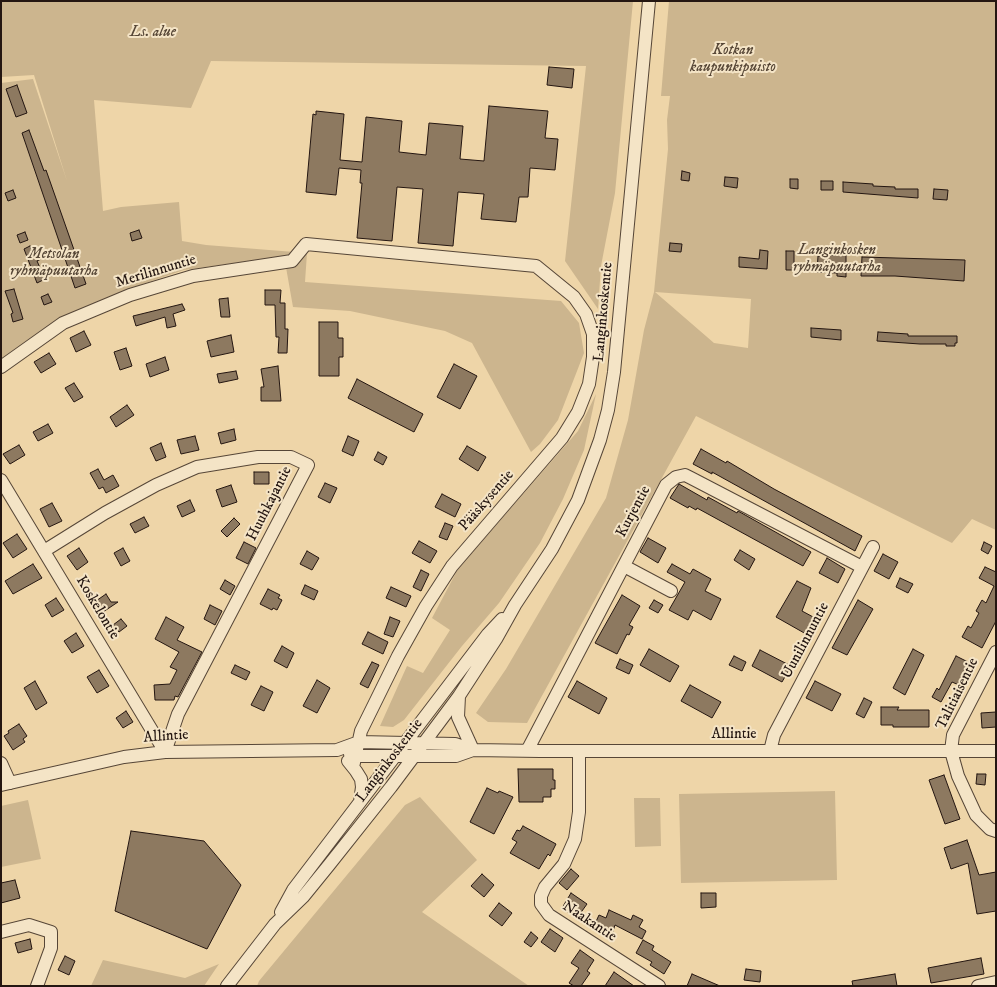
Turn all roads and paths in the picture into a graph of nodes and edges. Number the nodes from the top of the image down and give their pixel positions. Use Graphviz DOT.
graph roads {
  1 [pos="649,1"];
  2 [pos="306,244"];
  3 [pos="1,367"];
  4 [pos="1,480"];
  5 [pos="873,547"];
  6 [pos="44,551"];
  7 [pos="624,566"];
  8 [pos="862,567"];
  9 [pos="671,591"];
  10 [pos="515,605"];
  11 [pos="996,652"];
  12 [pos="459,696"];
  13 [pos="359,742"];
  14 [pos="406,743"];
  15 [pos="424,743"];
  16 [pos="337,750"];
  17 [pos="473,750"];
  18 [pos="527,751"];
  19 [pos="579,751"];
  20 [pos="770,751"];
  21 [pos="951,751"];
  22 [pos="996,751"];
  23 [pos="165,752"];
  24 [pos="396,756"];
  25 [pos="414,756"];
  26 [pos="354,762"];
  27 [pos="1,763"];
  28 [pos="5,784"];
  29 [pos="359,803"];
  30 [pos="996,831"];
  31 [pos="275,924"];
  32 [pos="1,932"];
  33 [pos="996,982"];
  34 [pos="37,986"];
  35 [pos="227,986"];
  36 [pos="659,986"];
  37 [pos="978,986"];
  1 -- 10 [label="street, Langinkoskentie"];
  2 -- 3 [label="street, Merilinnuntie"];
  2 -- 13 [label="street, Pääskysentie"];
  4 -- 6 [label="street, Koskelontie"];
  5 -- 8 [label="street, Uunilinnuntie"];
  6 -- 23 [label="street, Koskelontie"];
  6 -- 23 [label="street, Huuhkajantie"];
  7 -- 8 [label="street, Kurjentie"];
  7 -- 9 [label="street"];
  7 -- 18 [label="street, Kurjentie"];
  8 -- 20 [label="street, Uunilinnuntie"];
  10 -- 12 [label="street, Langinkoskentie"];
  10 -- 14 [label="street, Langinkoskentie"];
  11 -- 21 [label="street, Talitiaisentie"];
  12 -- 15 [label="street, Langinkoskentie"];
  12 -- 17 [label="street"];
  13 -- 14 [label="street, Allintie"];
  13 -- 16 [label="street, Allintie"];
  13 -- 26 [label="street, Pääskysentie"];
  14 -- 15 [label="street, Allintie"];
  14 -- 24 [label="street, Langinkoskentie"];
  15 -- 17 [label="street, Allintie"];
  15 -- 25 [label="street, Langinkoskentie"];
  16 -- 23 [label="street, Allintie"];
  16 -- 26 [label="street"];
  17 -- 18 [label="street, Allintie"];
  17 -- 25 [label="street, Allintie"];
  18 -- 19 [label="street, Allintie"];
  19 -- 20 [label="street, Allintie"];
  19 -- 36 [label="street, Naakantie"];
  20 -- 21 [label="street, Allintie"];
  21 -- 22 [label="street, Allintie"];
  21 -- 30 [label="street"];
  23 -- 28 [label="street, Allintie"];
  24 -- 25 [label="street, Allintie"];
  24 -- 26 [label="street, Allintie"];
  24 -- 29 [label="street, Langinkoskentie"];
  25 -- 31 [label="street, Langinkoskentie"];
  26 -- 29 [label="street"];
  27 -- 28 [label="street"];
  29 -- 31 [label="street, Langinkoskentie"];
  31 -- 35 [label="street, Langinkoskentie"];
  32 -- 34 [label="street"];
  33 -- 37 [label="street"];
}
